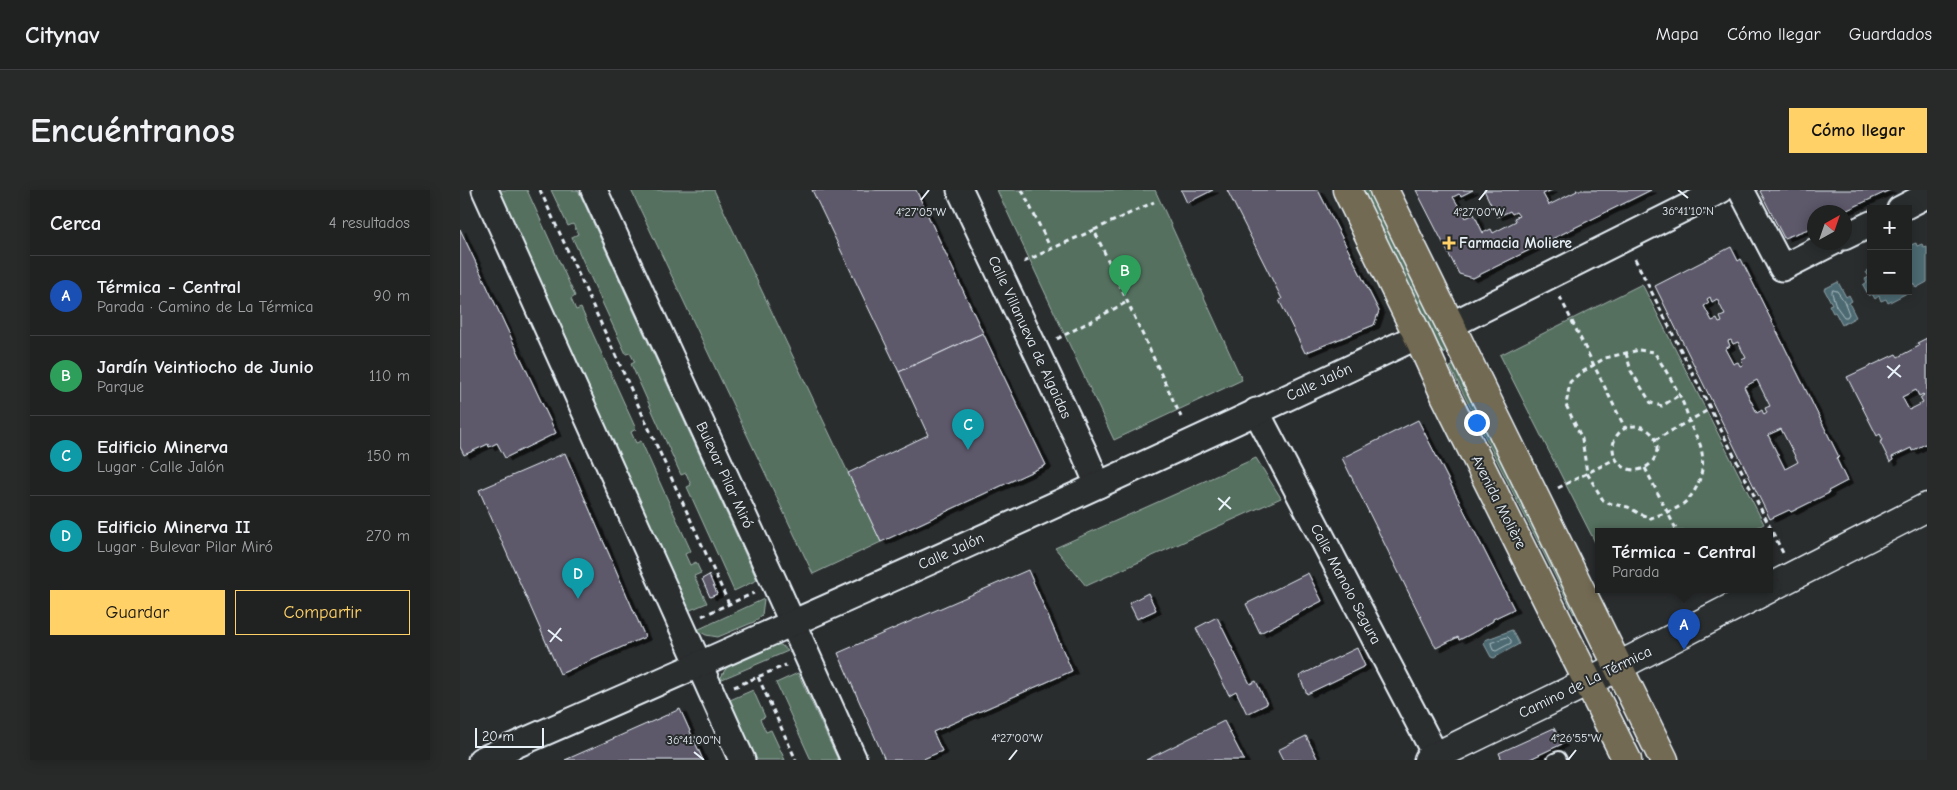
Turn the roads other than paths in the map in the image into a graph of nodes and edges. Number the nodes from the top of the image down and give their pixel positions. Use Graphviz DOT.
graph roads {
  1 [pos="485,190"];
  2 [pos="594,190"];
  3 [pos="960,190"];
  4 [pos="1347,190"];
  5 [pos="1384,190"];
  6 [pos="1721,190"];
  7 [pos="1741,190"];
  8 [pos="1927,195"];
  9 [pos="1908,205"];
  10 [pos="1867,226"];
  11 [pos="1852,233"];
  12 [pos="1817,250"];
  13 [pos="1451,325"];
  14 [pos="1418,336"];
  15 [pos="1256,411"];
  16 [pos="1098,485"];
  17 [pos="1927,507"];
  18 [pos="1773,587"];
  19 [pos="1761,593"];
  20 [pos="792,622"];
  21 [pos="701,664"];
  22 [pos="1618,667"];
  23 [pos="1588,682"];
  24 [pos="1441,757"];
  25 [pos="481,760"];
  26 [pos="742,760"];
  27 [pos="854,760"];
  28 [pos="1554,760"];
  29 [pos="1560,760"];
  30 [pos="1626,760"];
  31 [pos="1664,760"];
  1 -- 21 [label="street"];
  2 -- 20 [label="street, Bulevar Pilar Miró"];
  3 -- 16 [label="street, Calle Villanueva de Algaidas"];
  4 -- 14 [label="main road, Avenida Molière"];
  5 -- 13 [label="main road"];
  6 -- 13 [label="street"];
  7 -- 12 [label="street"];
  8 -- 9 [label="street"];
  10 -- 11 [label="street"];
  13 -- 22 [label="main road"];
  14 -- 15 [label="street, Calle Jalón"];
  14 -- 23 [label="main road, Avenida Molière"];
  15 -- 16 [label="street, Calle Jalón"];
  15 -- 24 [label="street, Calle Manolo Segura"];
  16 -- 20 [label="street, Calle Jalón"];
  17 -- 18 [label="main road, Camino de La Térmica"];
  19 -- 22 [label="main road, Camino de La Térmica"];
  20 -- 21 [label="street, Calle Jalón"];
  20 -- 27 [label="street, Bulevar Pilar Miró"];
  21 -- 25 [label="street, Calle Jalón"];
  21 -- 26 [label="street"];
  22 -- 23 [label="main road, Camino de La Térmica"];
  22 -- 31 [label="main road"];
  23 -- 24 [label="main road, Camino de La Térmica"];
  23 -- 30 [label="main road, Avenida Molière"];
  28 -- 29 [label="lane"];
}
